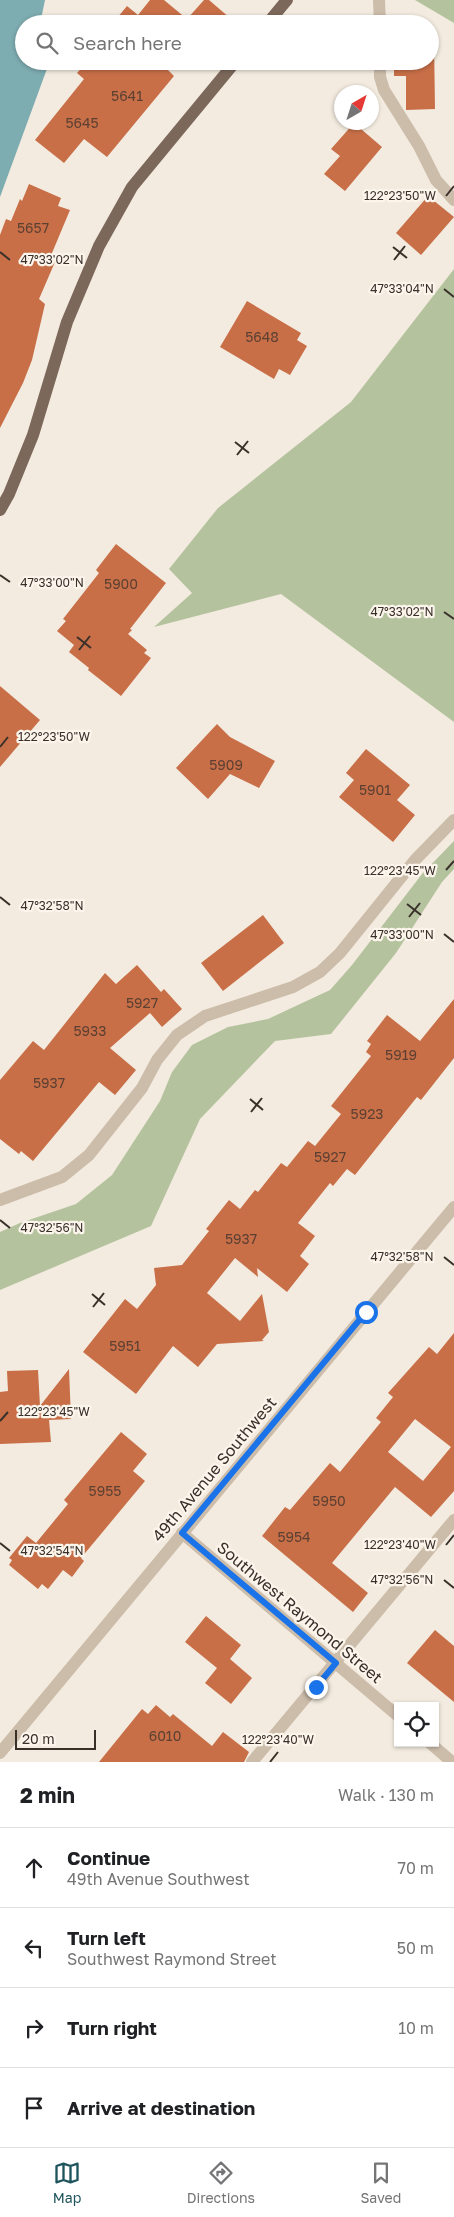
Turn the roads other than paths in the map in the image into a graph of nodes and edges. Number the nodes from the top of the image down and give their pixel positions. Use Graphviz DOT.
graph roads {
  1 [pos="287,0"];
  2 [pos="379,0"];
  3 [pos="274,15"];
  4 [pos="380,15"];
  5 [pos="229,70"];
  6 [pos="380,70"];
  7 [pos="454,200"];
  8 [pos="0,510"];
  9 [pos="454,820"];
  10 [pos="0,1200"];
  11 [pos="454,1207"];
  12 [pos="454,1520"];
  13 [pos="182,1533"];
  14 [pos="336,1663"];
  15 [pos="394,1713"];
  16 [pos="435,1747"];
  17 [pos="0,1753"];
  18 [pos="252,1762"];
  19 [pos="452,1762"];
  1 -- 3 [label="main road"];
  2 -- 4 [label="street"];
  5 -- 8 [label="main road"];
  6 -- 7 [label="street"];
  9 -- 10 [label="street"];
  11 -- 13 [label="street, 49th Avenue Southwest"];
  12 -- 14 [label="street"];
  13 -- 14 [label="street, Southwest Raymond Street"];
  13 -- 17 [label="street, 49th Avenue Southwest"];
  14 -- 15 [label="street, Southwest Raymond Street"];
  14 -- 18 [label="street"];
  16 -- 19 [label="street"];
}
